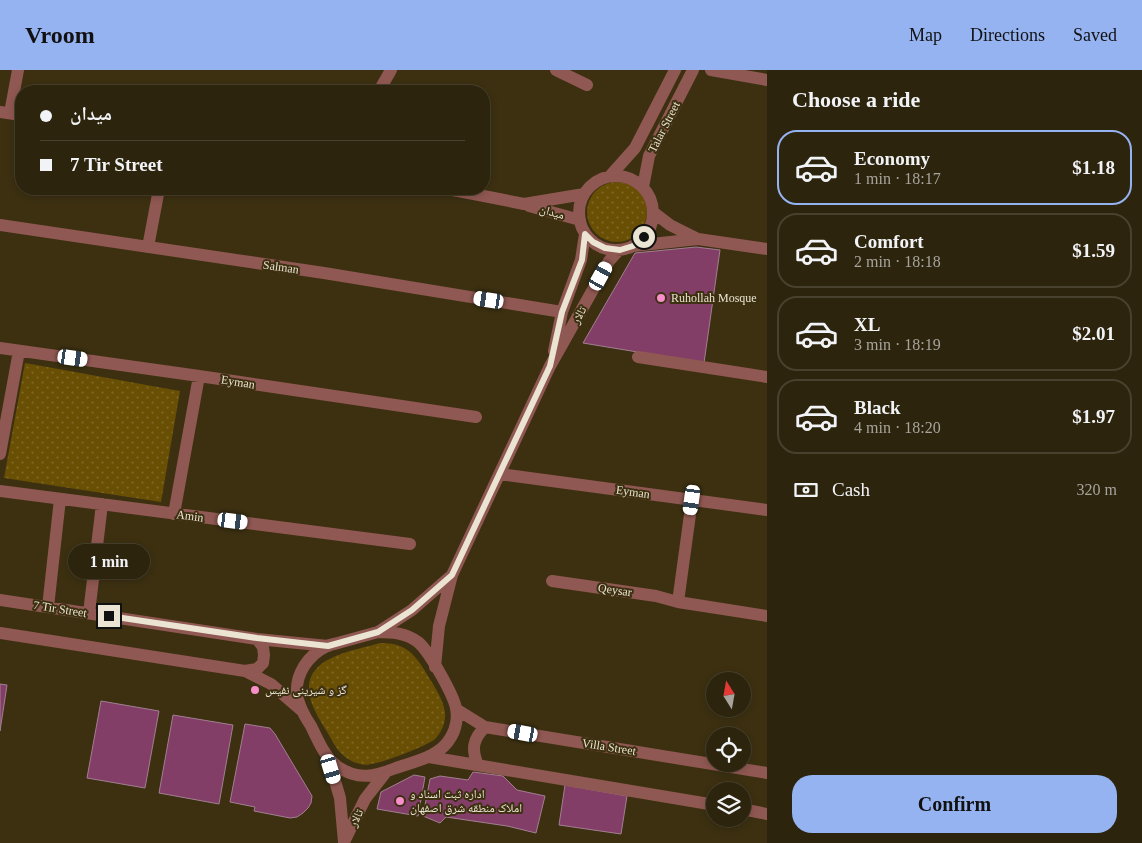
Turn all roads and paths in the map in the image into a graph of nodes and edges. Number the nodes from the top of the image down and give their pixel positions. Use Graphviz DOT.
graph roads {
  1 [pos="18,70"];
  2 [pos="390,70"];
  3 [pos="556,70"];
  4 [pos="675,70"];
  5 [pos="693,70"];
  6 [pos="711,70"];
  7 [pos="767,80"];
  8 [pos="15,85"];
  9 [pos="382,85"];
  10 [pos="587,85"];
  11 [pos="15,86"];
  12 [pos="10,113"];
  13 [pos="610,176"];
  14 [pos="643,187"];
  15 [pos="584,194"];
  16 [pos="158,195"];
  17 [pos="478,195"];
  18 [pos="524,204"];
  19 [pos="653,212"];
  20 [pos="580,220"];
  21 [pos="0,225"];
  22 [pos="585,234"];
  23 [pos="698,239"];
  24 [pos="633,246"];
  25 [pos="148,247"];
  26 [pos="767,249"];
  27 [pos="620,250"];
  28 [pos="562,312"];
  29 [pos="0,348"];
  30 [pos="19,351"];
  31 [pos="638,356"];
  32 [pos="550,366"];
  33 [pos="199,376"];
  34 [pos="767,378"];
  35 [pos="476,417"];
  36 [pos="0,454"];
  37 [pos="500,474"];
  38 [pos="0,491"];
  39 [pos="60,499"];
  40 [pos="692,500"];
  41 [pos="102,504"];
  42 [pos="767,510"];
  43 [pos="174,514"];
  44 [pos="410,544"];
  45 [pos="452,575"];
  46 [pos="552,581"];
  47 [pos="0,600"];
  48 [pos="678,602"];
  49 [pos="48,607"];
  50 [pos="89,613"];
  51 [pos="767,616"];
  52 [pos="378,632"];
  53 [pos="0,633"];
  54 [pos="257,638"];
  55 [pos="328,646"];
  56 [pos="436,667"];
  57 [pos="245,671"];
  58 [pos="456,709"];
  59 [pos="301,710"];
  60 [pos="485,727"];
  61 [pos="327,755"];
  62 [pos="429,757"];
  63 [pos="478,765"];
  64 [pos="386,772"];
  65 [pos="767,774"];
  66 [pos="706,803"];
  67 [pos="751,811"];
  68 [pos="767,814"];
  69 [pos="344,843"];
  1 -- 8 [label="street"];
  2 -- 9 [label="street"];
  3 -- 10 [label="street"];
  4 -- 13 [label="street, Talar Street"];
  5 -- 14 [label="street, Talar Street"];
  6 -- 7 [label="street"];
  11 -- 12 [label="street"];
  13 -- 14 [label="street"];
  13 -- 15 [label="street"];
  14 -- 19 [label="street"];
  15 -- 18 [label="street"];
  15 -- 20 [label="street, میدان"];
  16 -- 25 [label="street"];
  17 -- 18 [label="street, میدان"];
  18 -- 20 [label="street, میدان"];
  19 -- 23 [label="street"];
  19 -- 24 [label="street"];
  20 -- 22 [label="street, میدان"];
  21 -- 25 [label="street, Salman"];
  22 -- 27 [label="street"];
  22 -- 28 [label="street, تالار"];
  23 -- 24 [label="street"];
  23 -- 26 [label="street"];
  24 -- 27 [label="street"];
  25 -- 28 [label="street, Salman"];
  27 -- 32 [label="street, تالار"];
  28 -- 32 [label="street, تالار"];
  29 -- 30 [label="street, Eyman"];
  30 -- 33 [label="street, Eyman"];
  30 -- 36 [label="street"];
  31 -- 34 [label="street"];
  32 -- 37 [label="street"];
  33 -- 35 [label="street, Eyman"];
  33 -- 43 [label="street"];
  37 -- 40 [label="street, Eyman"];
  37 -- 45 [label="street"];
  38 -- 39 [label="street, Amin"];
  39 -- 41 [label="street, Amin"];
  39 -- 49 [label="street"];
  40 -- 42 [label="street, Eyman"];
  40 -- 48 [label="street"];
  41 -- 43 [label="street, Amin"];
  41 -- 50 [label="street"];
  43 -- 44 [label="street, Amin"];
  45 -- 52 [label="street"];
  45 -- 56 [label="street"];
  46 -- 48 [label="street, Qeysar"];
  47 -- 49 [label="street, 7 Tir Street"];
  48 -- 51 [label="street, Qeysar"];
  49 -- 50 [label="street, 7 Tir Street"];
  50 -- 54 [label="street, 7 Tir Street"];
  52 -- 55 [label="street"];
  52 -- 56 [label="street"];
  53 -- 57 [label="street"];
  54 -- 55 [label="street, 7 Tir Street"];
  54 -- 57 [label="street"];
  55 -- 59 [label="street"];
  56 -- 58 [label="street"];
  57 -- 59 [label="street"];
  58 -- 60 [label="street, Villa Street"];
  58 -- 62 [label="street"];
  59 -- 61 [label="street"];
  60 -- 63 [label="street"];
  60 -- 65 [label="street, Villa Street"];
  61 -- 64 [label="street"];
  61 -- 69 [label="street, تالار"];
  62 -- 63 [label="street"];
  62 -- 64 [label="street"];
  63 -- 66 [label="street"];
  64 -- 69 [label="street, تالار"];
  67 -- 68 [label="street"];
}
